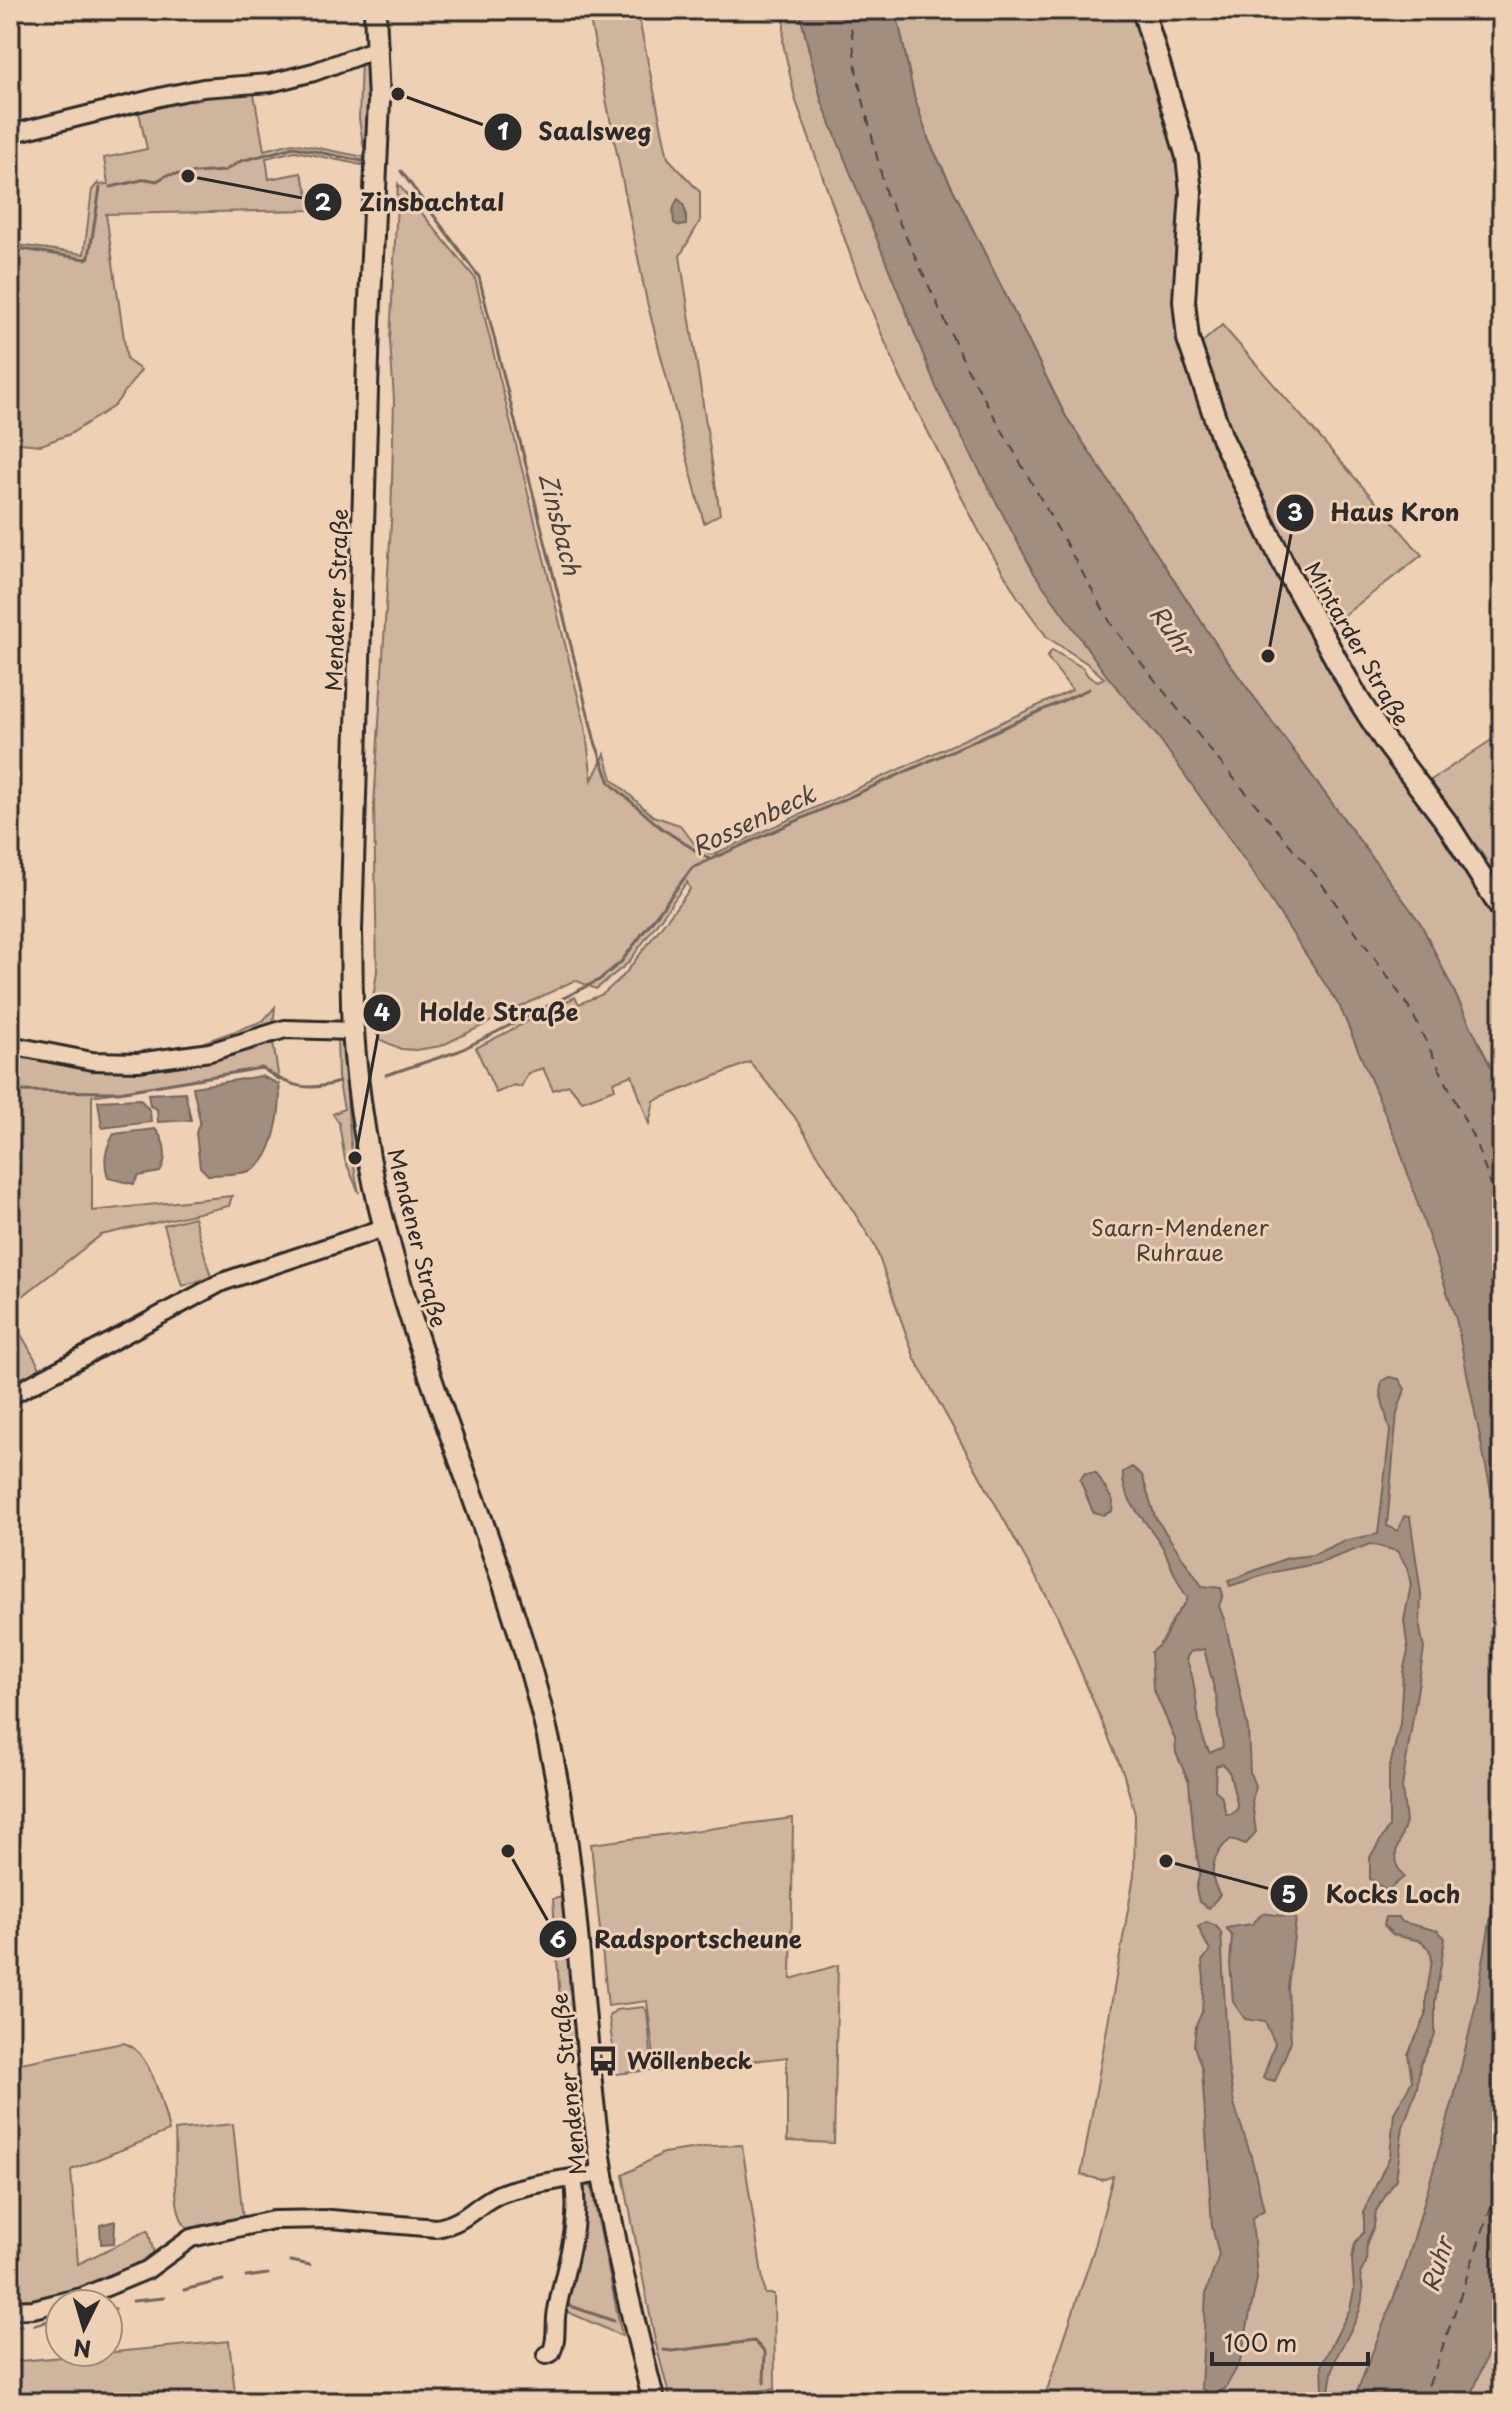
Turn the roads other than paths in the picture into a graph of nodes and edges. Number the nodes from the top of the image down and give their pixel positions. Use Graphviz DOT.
graph roads {
  1 [pos="375,10"];
  2 [pos="1143,10"];
  3 [pos="379,48"];
  4 [pos="10,134"];
  5 [pos="1502,910"];
  6 [pos="353,1031"];
  7 [pos="10,1045"];
  8 [pos="384,1228"];
  9 [pos="10,1396"];
  10 [pos="602,2173"];
  11 [pos="573,2178"];
  12 [pos="10,2310"];
  13 [pos="546,2355"];
  14 [pos="654,2402"];
  1 -- 3 [label="main road, Mendener Straße"];
  2 -- 5 [label="main road, Mintarder Straße"];
  3 -- 4 [label="street"];
  3 -- 6 [label="main road, Mendener Straße"];
  6 -- 7 [label="street"];
  6 -- 8 [label="main road, Mendener Straße"];
  8 -- 9 [label="street"];
  8 -- 10 [label="main road, Mendener Straße"];
  10 -- 11 [label="street"];
  10 -- 14 [label="main road, Mendener Straße"];
  11 -- 12 [label="street"];
  11 -- 13 [label="street, Mendener Straße"];
}
